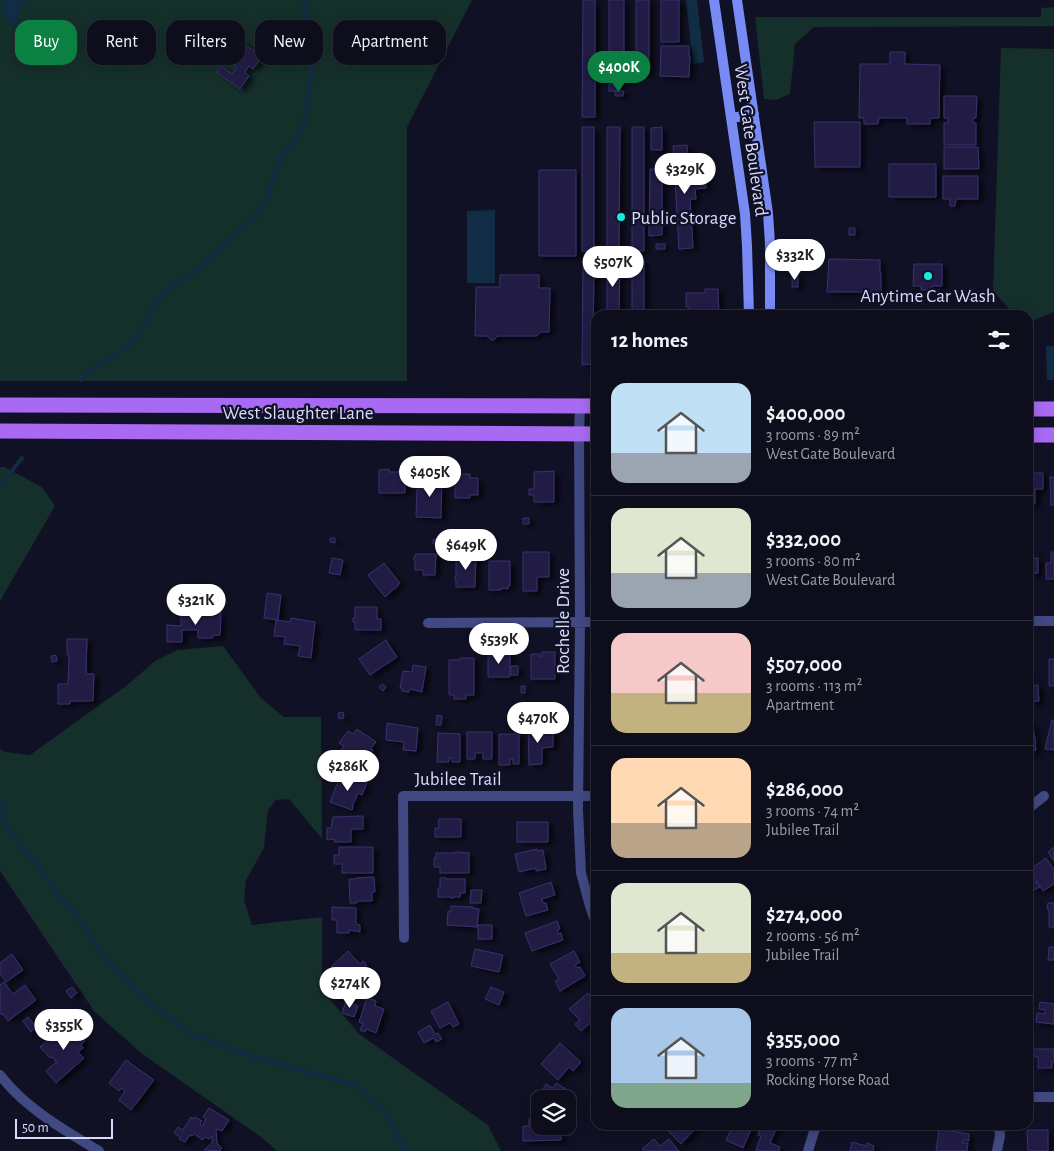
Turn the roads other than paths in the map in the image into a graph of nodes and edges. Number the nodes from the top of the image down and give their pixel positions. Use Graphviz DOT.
graph roads {
  1 [pos="714,0"];
  2 [pos="737,0"];
  3 [pos="754,114"];
  4 [pos="732,118"];
  5 [pos="749,310"];
  6 [pos="770,310"];
  7 [pos="0,405"];
  8 [pos="161,406"];
  9 [pos="580,406"];
  10 [pos="591,406"];
  11 [pos="1033,409"];
  12 [pos="1054,409"];
  13 [pos="0,431"];
  14 [pos="161,432"];
  15 [pos="579,433"];
  16 [pos="591,434"];
  17 [pos="1033,435"];
  18 [pos="1054,435"];
  19 [pos="1033,621"];
  20 [pos="1054,621"];
  21 [pos="580,622"];
  22 [pos="591,622"];
  23 [pos="428,623"];
  24 [pos="578,796"];
  25 [pos="591,796"];
  26 [pos="1044,796"];
  27 [pos="1033,805"];
  28 [pos="591,909"];
  29 [pos="404,938"];
  30 [pos="0,1075"];
  31 [pos="1054,1096"];
  32 [pos="1033,1097"];
  33 [pos="814,1130"];
  34 [pos="999,1130"];
  35 [pos="99,1151"];
  36 [pos="808,1151"];
  37 [pos="997,1151"];
  1 -- 4 [label="main road, West Gate Boulevard"];
  2 -- 3 [label="main road, West Gate Boulevard"];
  3 -- 4 [label="main road"];
  3 -- 6 [label="main road, West Gate Boulevard"];
  4 -- 5 [label="main road, West Gate Boulevard"];
  7 -- 8 [label="main road, West Slaughter Lane"];
  8 -- 9 [label="main road, West Slaughter Lane"];
  8 -- 14 [label="main road"];
  9 -- 10 [label="main road, West Slaughter Lane"];
  9 -- 15 [label="street, Rochelle Drive"];
  11 -- 12 [label="main road"];
  13 -- 14 [label="main road, West Slaughter Lane"];
  14 -- 15 [label="main road, West Slaughter Lane"];
  15 -- 16 [label="main road, West Slaughter Lane"];
  15 -- 21 [label="street, Rochelle Drive"];
  17 -- 18 [label="main road"];
  19 -- 20 [label="street"];
  21 -- 22 [label="street"];
  21 -- 23 [label="street"];
  21 -- 24 [label="street, Rochelle Drive"];
  24 -- 25 [label="street, Jubilee Trail"];
  24 -- 28 [label="street, Rochelle Drive"];
  24 -- 29 [label="street, Jubilee Trail"];
  26 -- 27 [label="street"];
  30 -- 35 [label="street"];
  31 -- 32 [label="street"];
  33 -- 36 [label="street"];
  34 -- 37 [label="street"];
}
